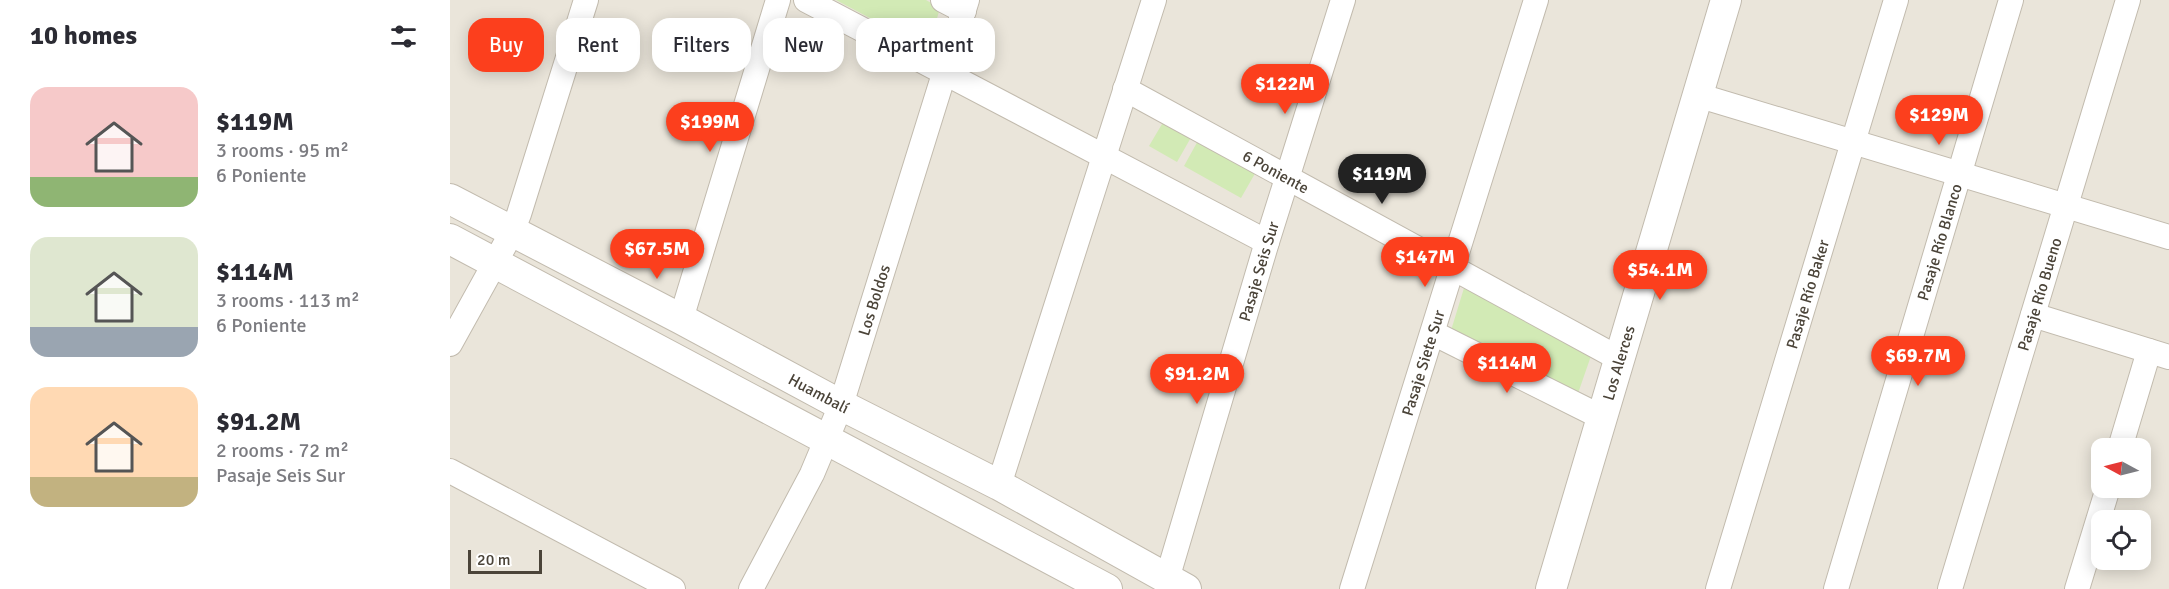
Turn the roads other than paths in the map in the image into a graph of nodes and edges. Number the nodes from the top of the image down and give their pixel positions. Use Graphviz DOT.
graph roads {
  1 [pos="586,0"];
  2 [pos="778,0"];
  3 [pos="806,0"];
  4 [pos="943,0"];
  5 [pos="1154,0"];
  6 [pos="1343,0"];
  7 [pos="1536,0"];
  8 [pos="1726,0"];
  9 [pos="1896,0"];
  10 [pos="2011,0"];
  11 [pos="2128,0"];
  12 [pos="966,6"];
  13 [pos="944,73"];
  14 [pos="1125,89"];
  15 [pos="1697,95"];
  16 [pos="1852,141"];
  17 [pos="1103,156"];
  18 [pos="1959,174"];
  19 [pos="1288,177"];
  20 [pos="450,199"];
  21 [pos="2066,206"];
  22 [pos="512,232"];
  23 [pos="2169,237"];
  24 [pos="450,239"];
  25 [pos="1267,242"];
  26 [pos="494,263"];
  27 [pos="1453,268"];
  28 [pos="2033,315"];
  29 [pos="681,319"];
  30 [pos="1433,333"];
  31 [pos="450,344"];
  32 [pos="2159,354"];
  33 [pos="1618,358"];
  34 [pos="841,405"];
  35 [pos="1601,417"];
  36 [pos="2124,438"];
  37 [pos="826,440"];
  38 [pos="450,471"];
  39 [pos="999,485"];
  40 [pos="2105,498"];
  41 [pos="1176,584"];
  42 [pos="673,589"];
  43 [pos="751,589"];
  44 [pos="1107,589"];
  45 [pos="1352,589"];
  46 [pos="1551,589"];
  47 [pos="1718,589"];
  48 [pos="1836,589"];
  49 [pos="1950,589"];
  50 [pos="2077,589"];
  1 -- 22 [label="street"];
  2 -- 29 [label="street"];
  3 -- 13 [label="street"];
  4 -- 12 [label="street"];
  5 -- 14 [label="street"];
  6 -- 19 [label="street, Pasaje Seis Sur"];
  7 -- 27 [label="street, Pasaje Siete Sur"];
  8 -- 15 [label="street, Los Alerces"];
  9 -- 16 [label="street, Pasaje Río Baker"];
  10 -- 18 [label="street, Pasaje Río Blanco"];
  11 -- 21 [label="street, Pasaje Río Bueno"];
  12 -- 13 [label="street, Los Boldos"];
  13 -- 17 [label="street"];
  13 -- 34 [label="street, Los Boldos"];
  14 -- 17 [label="street"];
  14 -- 19 [label="street, 6 Poniente"];
  15 -- 16 [label="street"];
  15 -- 33 [label="street, Los Alerces"];
  16 -- 18 [label="street"];
  16 -- 47 [label="street, Pasaje Río Baker"];
  17 -- 25 [label="street"];
  17 -- 39 [label="street"];
  18 -- 21 [label="street"];
  18 -- 48 [label="street, Pasaje Río Blanco"];
  19 -- 25 [label="street, Pasaje Seis Sur"];
  19 -- 27 [label="street, 6 Poniente"];
  20 -- 22 [label="street, Huambalí"];
  21 -- 23 [label="street"];
  21 -- 28 [label="street, Pasaje Río Bueno"];
  22 -- 26 [label="street"];
  22 -- 29 [label="street, Huambalí"];
  24 -- 26 [label="street"];
  25 -- 41 [label="street, Pasaje Seis Sur"];
  26 -- 31 [label="street"];
  26 -- 37 [label="street"];
  27 -- 30 [label="street, Pasaje Siete Sur"];
  27 -- 33 [label="street, 6 Poniente"];
  28 -- 32 [label="street"];
  28 -- 49 [label="street, Pasaje Río Bueno"];
  29 -- 34 [label="street, Huambalí"];
  30 -- 35 [label="street"];
  30 -- 45 [label="street, Pasaje Siete Sur"];
  32 -- 36 [label="street"];
  33 -- 35 [label="street, Los Alerces"];
  34 -- 37 [label="street, Los Boldos"];
  34 -- 39 [label="street, Huambalí"];
  35 -- 46 [label="street, Los Alerces"];
  37 -- 43 [label="street, Los Boldos"];
  37 -- 44 [label="street"];
  38 -- 42 [label="street"];
  39 -- 41 [label="street, Huambalí"];
  40 -- 50 [label="street"];
}
